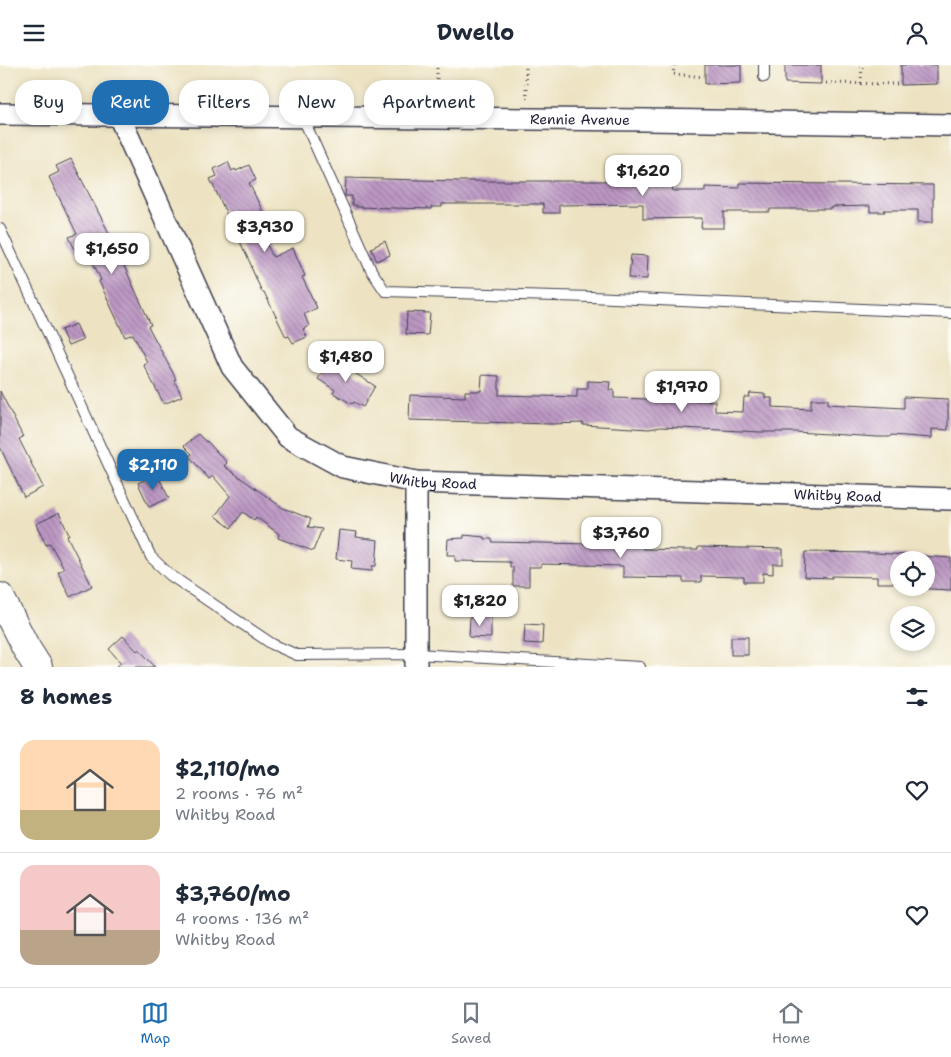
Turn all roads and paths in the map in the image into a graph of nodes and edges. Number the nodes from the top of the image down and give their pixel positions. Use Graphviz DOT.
graph roads {
  1 [pos="437,65"];
  2 [pos="526,65"];
  3 [pos="674,65"];
  4 [pos="764,65"];
  5 [pos="862,65"];
  6 [pos="704,77"];
  7 [pos="764,77"];
  8 [pos="437,80"];
  9 [pos="826,83"];
  10 [pos="861,83"];
  11 [pos="897,84"];
  12 [pos="526,105"];
  13 [pos="0,114"];
  14 [pos="92,116"];
  15 [pos="169,116"];
  16 [pos="279,117"];
  17 [pos="354,117"];
  18 [pos="123,125"];
  19 [pos="307,125"];
  20 [pos="951,125"];
  21 [pos="0,229"];
  22 [pos="951,313"];
  23 [pos="416,482"];
  24 [pos="951,499"];
  25 [pos="0,597"];
  26 [pos="416,660"];
  27 [pos="38,667"];
  28 [pos="640,667"];
  1 -- 8 [label="path"];
  2 -- 12 [label="path"];
  3 -- 6 [label="path"];
  4 -- 7 [label="lane"];
  5 -- 10 [label="path"];
  9 -- 10 [label="path"];
  10 -- 11 [label="path"];
  13 -- 14 [label="street, Rennie Avenue"];
  15 -- 16 [label="street, Rennie Avenue"];
  17 -- 20 [label="street, Rennie Avenue"];
  18 -- 23 [label="street, Whitby Road"];
  19 -- 22 [label="lane"];
  21 -- 26 [label="lane"];
  23 -- 24 [label="street, Whitby Road"];
  23 -- 26 [label="street"];
  25 -- 27 [label="main road"];
  26 -- 28 [label="lane"];
}
